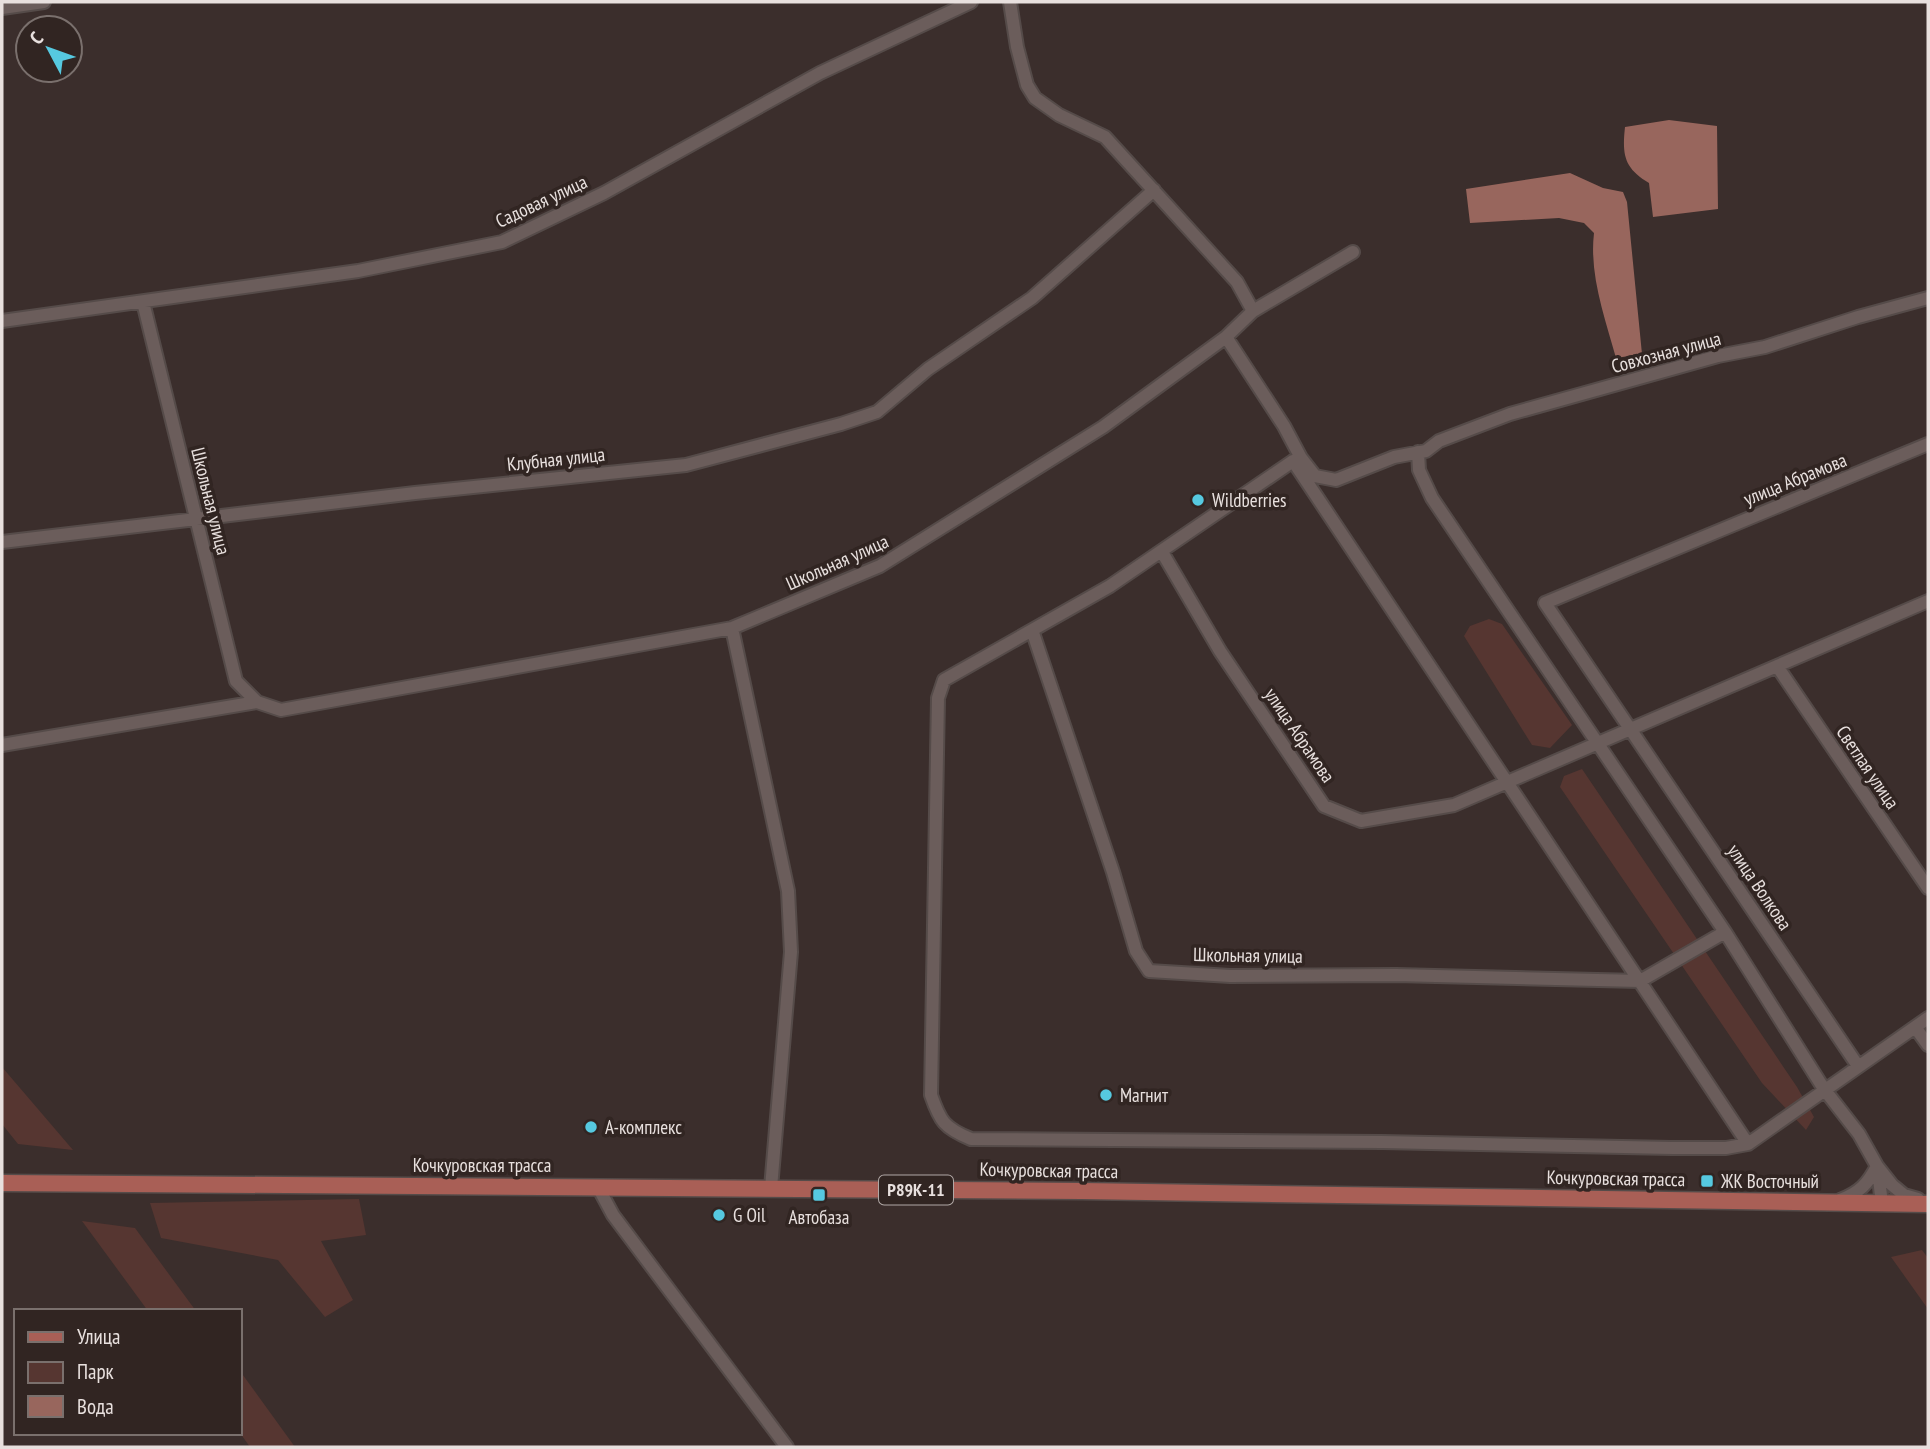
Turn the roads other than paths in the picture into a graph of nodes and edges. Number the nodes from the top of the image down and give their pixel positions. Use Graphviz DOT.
graph roads {
  1 [pos="44,2"];
  2 [pos="971,2"];
  3 [pos="1010,2"];
  4 [pos="2,8"];
  5 [pos="1154,190"];
  6 [pos="1353,252"];
  7 [pos="1928,298"];
  8 [pos="143,302"];
  9 [pos="1253,311"];
  10 [pos="2,321"];
  11 [pos="1226,337"];
  12 [pos="1928,444"];
  13 [pos="1419,452"];
  14 [pos="1297,459"];
  15 [pos="195,519"];
  16 [pos="2,542"];
  17 [pos="1162,552"];
  18 [pos="1927,604"];
  19 [pos="732,628"];
  20 [pos="1032,630"];
  21 [pos="1777,666"];
  22 [pos="257,702"];
  23 [pos="1629,730"];
  24 [pos="1598,743"];
  25 [pos="2,745"];
  26 [pos="1506,783"];
  27 [pos="1928,888"];
  28 [pos="1725,932"];
  29 [pos="1640,981"];
  30 [pos="1928,1018"];
  31 [pos="1915,1027"];
  32 [pos="1928,1045"];
  33 [pos="1858,1066"];
  34 [pos="1824,1089"];
  35 [pos="1748,1143"];
  36 [pos="1877,1167"];
  37 [pos="2,1183"];
  38 [pos="598,1187"];
  39 [pos="771,1188"];
  40 [pos="1928,1202"];
  41 [pos="1831,1203"];
  42 [pos="1882,1203"];
  43 [pos="786,1447"];
  1 -- 4 [label="street"];
  2 -- 8 [label="street, Садовая улица"];
  3 -- 5 [label="street"];
  5 -- 9 [label="street"];
  5 -- 15 [label="street, Клубная улица"];
  6 -- 9 [label="street, Школьная улица"];
  7 -- 13 [label="street, Совхозная улица"];
  8 -- 10 [label="street, Садовая улица"];
  8 -- 15 [label="street, Школьная улица"];
  9 -- 11 [label="street, Школьная улица"];
  11 -- 14 [label="street"];
  11 -- 19 [label="street, Школьная улица"];
  12 -- 23 [label="street, улица Абрамова"];
  13 -- 14 [label="street, Совхозная улица"];
  13 -- 24 [label="street"];
  14 -- 17 [label="street"];
  14 -- 26 [label="street"];
  15 -- 16 [label="street, Клубная улица"];
  15 -- 22 [label="street, Школьная улица"];
  17 -- 20 [label="street"];
  17 -- 26 [label="street, улица Абрамова"];
  18 -- 21 [label="street, улица Абрамова"];
  19 -- 22 [label="street, Школьная улица"];
  19 -- 39 [label="street"];
  20 -- 29 [label="street, Школьная улица"];
  20 -- 35 [label="street"];
  21 -- 23 [label="street, улица Абрамова"];
  21 -- 27 [label="street, Светлая улица"];
  22 -- 25 [label="street, Школьная улица"];
  23 -- 24 [label="street, улица Абрамова"];
  23 -- 33 [label="street, улица Волкова"];
  24 -- 26 [label="street, улица Абрамова"];
  24 -- 28 [label="street"];
  26 -- 29 [label="street"];
  28 -- 29 [label="street"];
  28 -- 34 [label="street"];
  29 -- 35 [label="street"];
  30 -- 31 [label="street"];
  31 -- 32 [label="street"];
  31 -- 33 [label="street"];
  33 -- 34 [label="street"];
  34 -- 35 [label="street"];
  34 -- 36 [label="street"];
  36 -- 40 [label="street"];
  36 -- 41 [label="street"];
  36 -- 42 [label="street"];
  37 -- 38 [label="main road, Кочкуровская трасса / Р89К-11"];
  38 -- 39 [label="main road, Кочкуровская трасса / Р89К-11"];
  38 -- 43 [label="street"];
  39 -- 41 [label="main road, Кочкуровская трасса / Р89К-11"];
  40 -- 42 [label="main road, Кочкуровская трасса / Р89К-11"];
  41 -- 42 [label="main road, Кочкуровская трасса / Р89К-11"];
}
